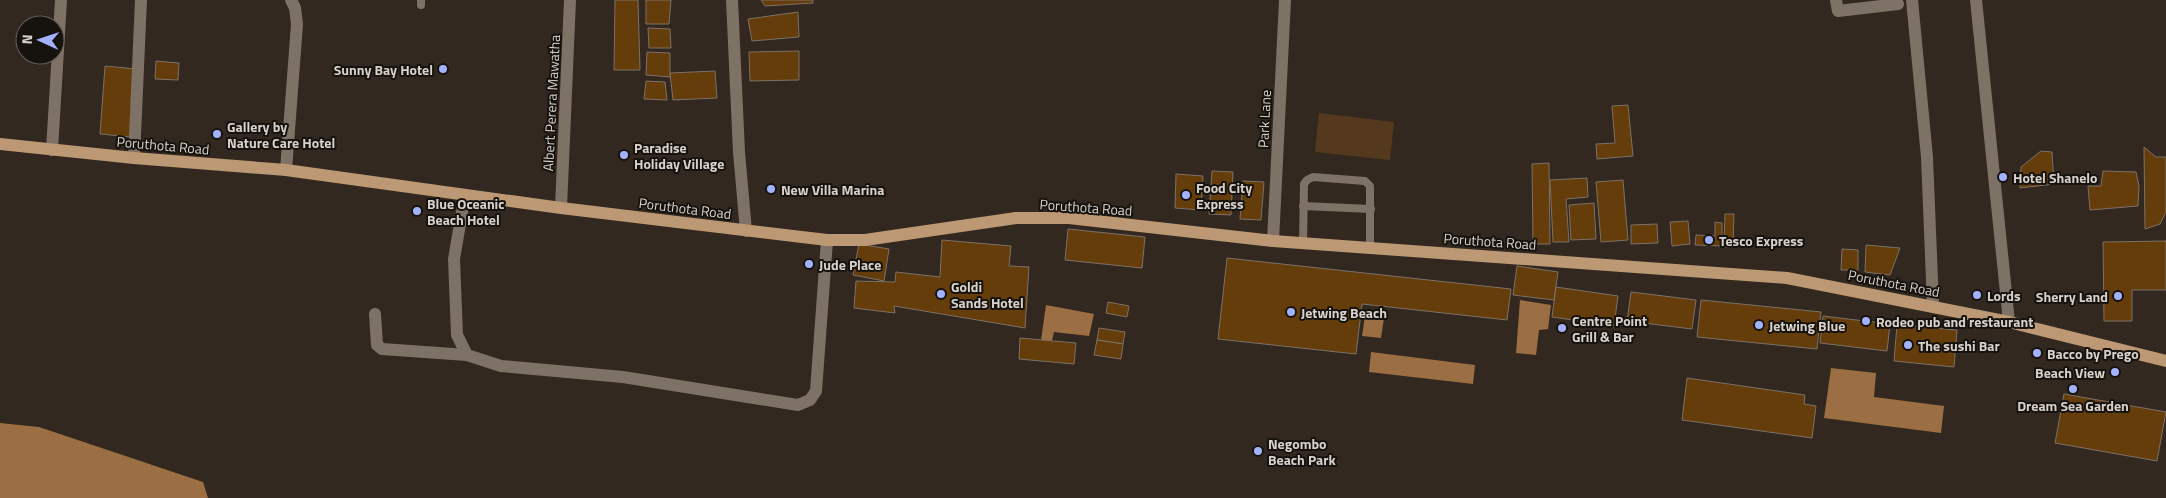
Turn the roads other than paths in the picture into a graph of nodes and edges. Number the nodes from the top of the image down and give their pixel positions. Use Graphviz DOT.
graph roads {
  1 [pos="61,0"];
  2 [pos="141,0"];
  3 [pos="291,0"];
  4 [pos="570,0"];
  5 [pos="732,0"];
  6 [pos="1286,0"];
  7 [pos="1836,0"];
  8 [pos="1912,0"];
  9 [pos="1976,0"];
  10 [pos="1898,4"];
  11 [pos="0,144"];
  12 [pos="52,150"];
  13 [pos="134,158"];
  14 [pos="286,170"];
  15 [pos="465,196"];
  16 [pos="1303,206"];
  17 [pos="561,208"];
  18 [pos="1371,209"];
  19 [pos="746,230"];
  20 [pos="827,240"];
  21 [pos="1273,240"];
  22 [pos="1303,243"];
  23 [pos="1370,247"];
  24 [pos="1933,305"];
  25 [pos="375,314"];
  26 [pos="2009,322"];
  27 [pos="467,355"];
  28 [pos="2166,361"];
  1 -- 12 [label="street"];
  2 -- 13 [label="street"];
  3 -- 14 [label="street"];
  4 -- 17 [label="street, Albert Perera Mawatha"];
  5 -- 19 [label="street"];
  6 -- 21 [label="street, Park Lane"];
  7 -- 10 [label="street"];
  8 -- 24 [label="street"];
  9 -- 26 [label="street"];
  11 -- 12 [label="main road, Poruthota Road"];
  12 -- 13 [label="main road, Poruthota Road"];
  13 -- 14 [label="main road, Poruthota Road"];
  14 -- 15 [label="main road, Poruthota Road"];
  15 -- 17 [label="main road, Poruthota Road"];
  15 -- 27 [label="street"];
  16 -- 18 [label="lane"];
  16 -- 18 [label="lane"];
  16 -- 22 [label="lane"];
  17 -- 19 [label="main road, Poruthota Road"];
  18 -- 23 [label="lane"];
  19 -- 20 [label="main road, Poruthota Road"];
  20 -- 21 [label="main road, Poruthota Road"];
  20 -- 27 [label="street"];
  21 -- 22 [label="main road, Poruthota Road"];
  22 -- 23 [label="main road, Poruthota Road"];
  23 -- 24 [label="main road, Poruthota Road"];
  24 -- 26 [label="main road, Poruthota Road"];
  25 -- 27 [label="street"];
  26 -- 28 [label="main road, Poruthota Road"];
}
